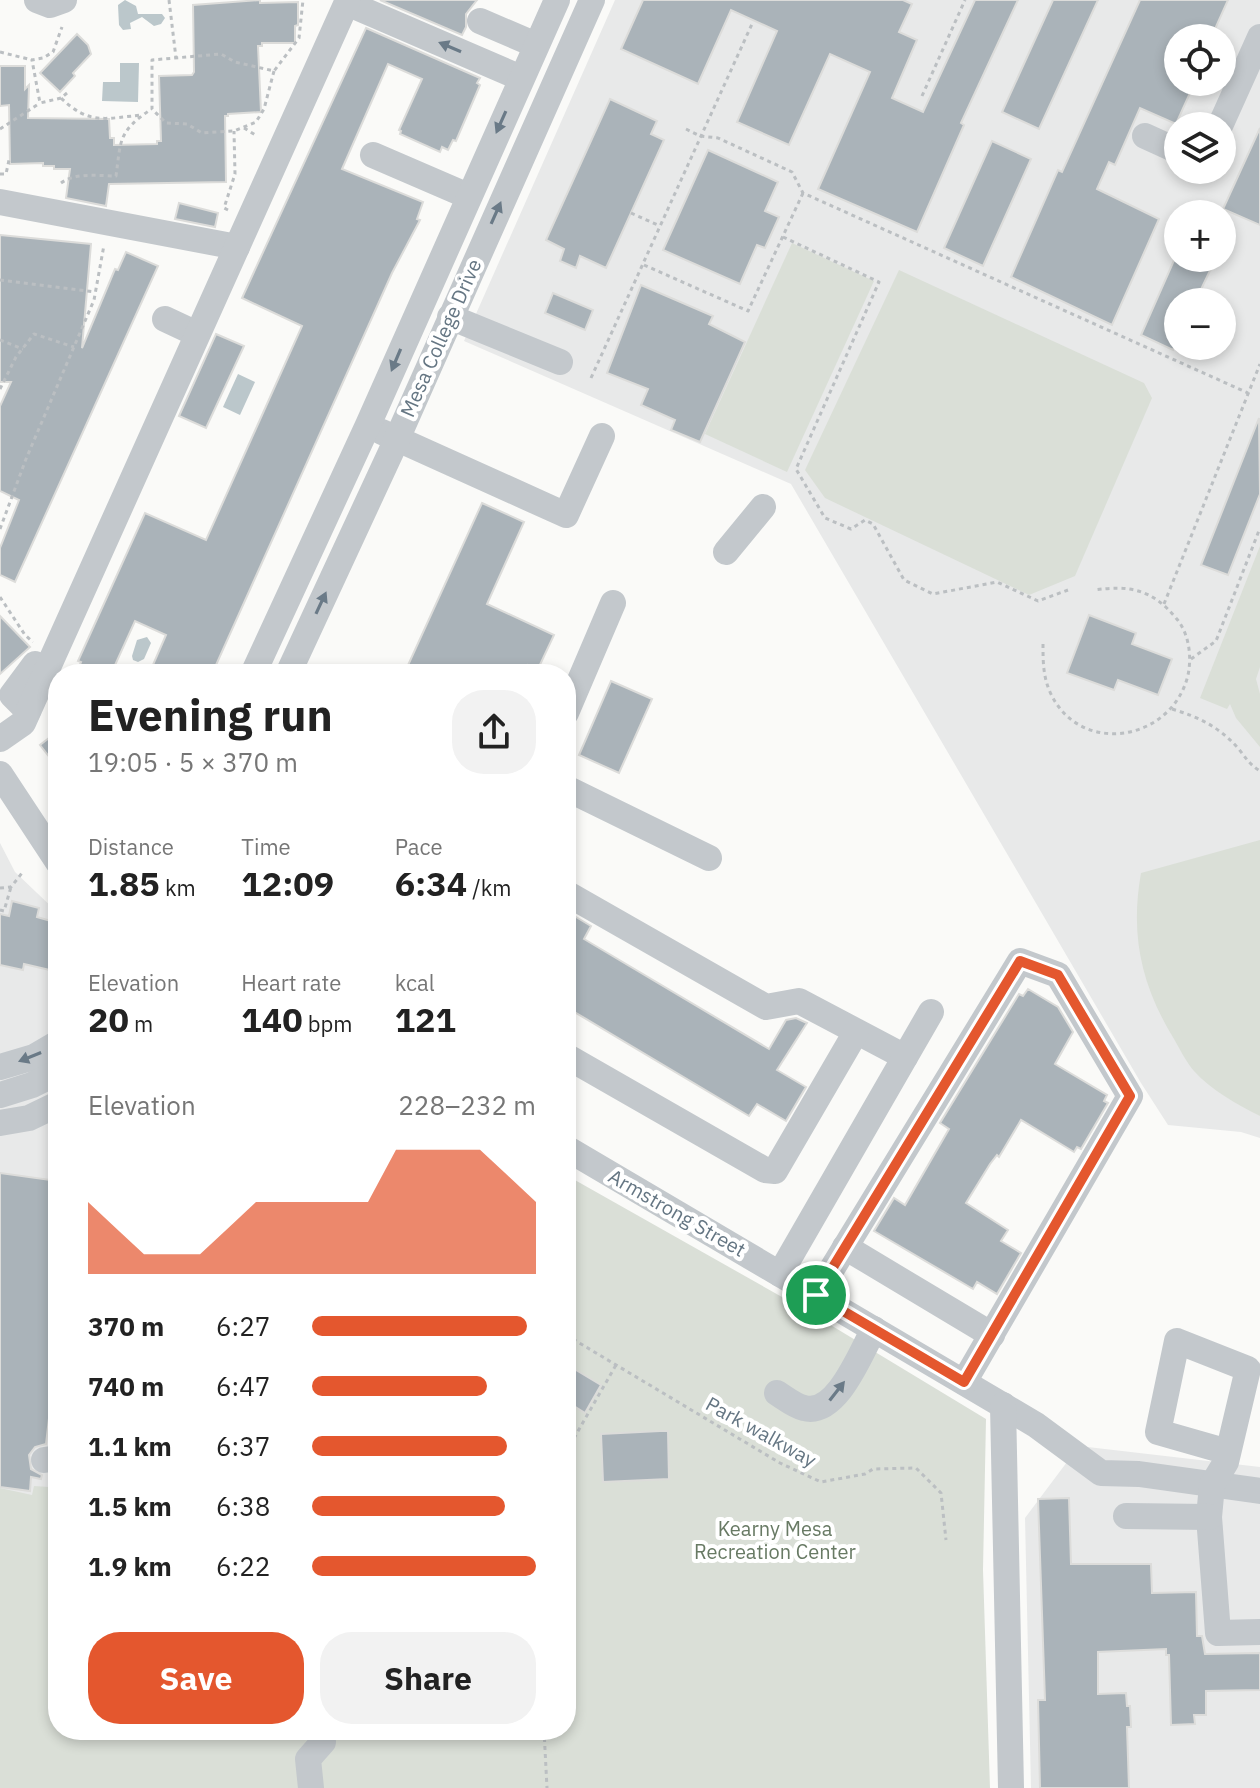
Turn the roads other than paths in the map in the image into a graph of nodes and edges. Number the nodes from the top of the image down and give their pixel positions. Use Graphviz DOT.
graph roads {
  1 [pos="37,0"];
  2 [pos="557,0"];
  3 [pos="592,0"];
  4 [pos="348,1"];
  5 [pos="63,8"];
  6 [pos="480,21"];
  7 [pos="1260,37"];
  8 [pos="536,45"];
  9 [pos="521,78"];
  10 [pos="1226,112"];
  11 [pos="1145,136"];
  12 [pos="1164,145"];
  13 [pos="373,155"];
  14 [pos="468,196"];
  15 [pos="0,202"];
  16 [pos="237,247"];
  17 [pos="450,317"];
  18 [pos="165,319"];
  19 [pos="197,334"];
  20 [pos="560,362"];
  21 [pos="368,425"];
  22 [pos="602,436"];
  23 [pos="397,439"];
  24 [pos="763,507"];
  25 [pos="726,552"];
  26 [pos="613,603"];
  27 [pos="50,664"];
  28 [pos="258,664"];
  29 [pos="293,664"];
  30 [pos="48,668"];
  31 [pos="576,690"];
  32 [pos="0,739"];
  33 [pos="0,774"];
  34 [pos="576,793"];
  35 [pos="48,847"];
  36 [pos="709,858"];
  37 [pos="576,899"];
  38 [pos="931,1012"];
  39 [pos="856,1032"];
  40 [pos="48,1049"];
  41 [pos="905,1057"];
  42 [pos="576,1062"];
  43 [pos="0,1067"];
  44 [pos="48,1077"];
  45 [pos="0,1095"];
  46 [pos="48,1108"];
  47 [pos="10,1122"];
  48 [pos="48,1125"];
  49 [pos="576,1154"];
  50 [pos="845,1247"];
  51 [pos="780,1274"];
  52 [pos="816,1295"];
  53 [pos="874,1329"];
  54 [pos="992,1335"];
  55 [pos="964,1382"];
  56 [pos="777,1393"];
  57 [pos="1003,1405"];
  58 [pos="1228,1452"];
  59 [pos="1212,1485"];
  60 [pos="1260,1491"];
  61 [pos="1126,1516"];
  62 [pos="1209,1517"];
  63 [pos="1260,1632"];
  64 [pos="323,1742"];
  65 [pos="311,1788"];
  66 [pos="1011,1788"];
  1 -- 5 [label="street"];
  2 -- 8 [label="street, Mesa College Drive"];
  17 -- 3 [label="street, Mesa College Drive, one-way"];
  9 -- 4 [label="street, one-way"];
  4 -- 16 [label="street"];
  6 -- 8 [label="street"];
  7 -- 10 [label="street"];
  8 -- 9 [label="street, Mesa College Drive"];
  9 -- 14 [label="street, Mesa College Drive, one-way"];
  11 -- 12 [label="street"];
  13 -- 14 [label="street"];
  14 -- 21 [label="street, Mesa College Drive, one-way"];
  15 -- 16 [label="street"];
  16 -- 19 [label="street"];
  17 -- 20 [label="street"];
  17 -- 23 [label="street, Mesa College Drive"];
  18 -- 19 [label="street"];
  19 -- 27 [label="street"];
  21 -- 23 [label="street"];
  21 -- 28 [label="street, Mesa College Drive"];
  22 -- 23 [label="street"];
  29 -- 23 [label="street, Mesa College Drive, one-way"];
  24 -- 25 [label="street"];
  26 -- 31 [label="street"];
  30 -- 32 [label="street"];
  33 -- 35 [label="street"];
  34 -- 36 [label="street"];
  37 -- 39 [label="street"];
  38 -- 41 [label="street"];
  39 -- 41 [label="street"];
  39 -- 42 [label="street"];
  40 -- 43 [label="street, one-way"];
  41 -- 51 [label="street"];
  44 -- 45 [label="street"];
  46 -- 47 [label="street"];
  47 -- 48 [label="street"];
  49 -- 51 [label="street, Armstrong Street"];
  50 -- 52 [label="street"];
  50 -- 54 [label="street"];
  50 -- 54 [label="street"];
  51 -- 52 [label="street, Armstrong Street"];
  52 -- 53 [label="street, Armstrong Street"];
  53 -- 55 [label="street, Armstrong Street"];
  56 -- 53 [label="street, one-way"];
  54 -- 55 [label="street"];
  55 -- 57 [label="street, Armstrong Street"];
  57 -- 59 [label="street, Armstrong Street"];
  57 -- 66 [label="street"];
  58 -- 58 [label="street"];
  58 -- 59 [label="street"];
  59 -- 60 [label="street, Armstrong Street"];
  59 -- 62 [label="street"];
  61 -- 62 [label="street"];
  62 -- 63 [label="street"];
  64 -- 65 [label="street"];
}
